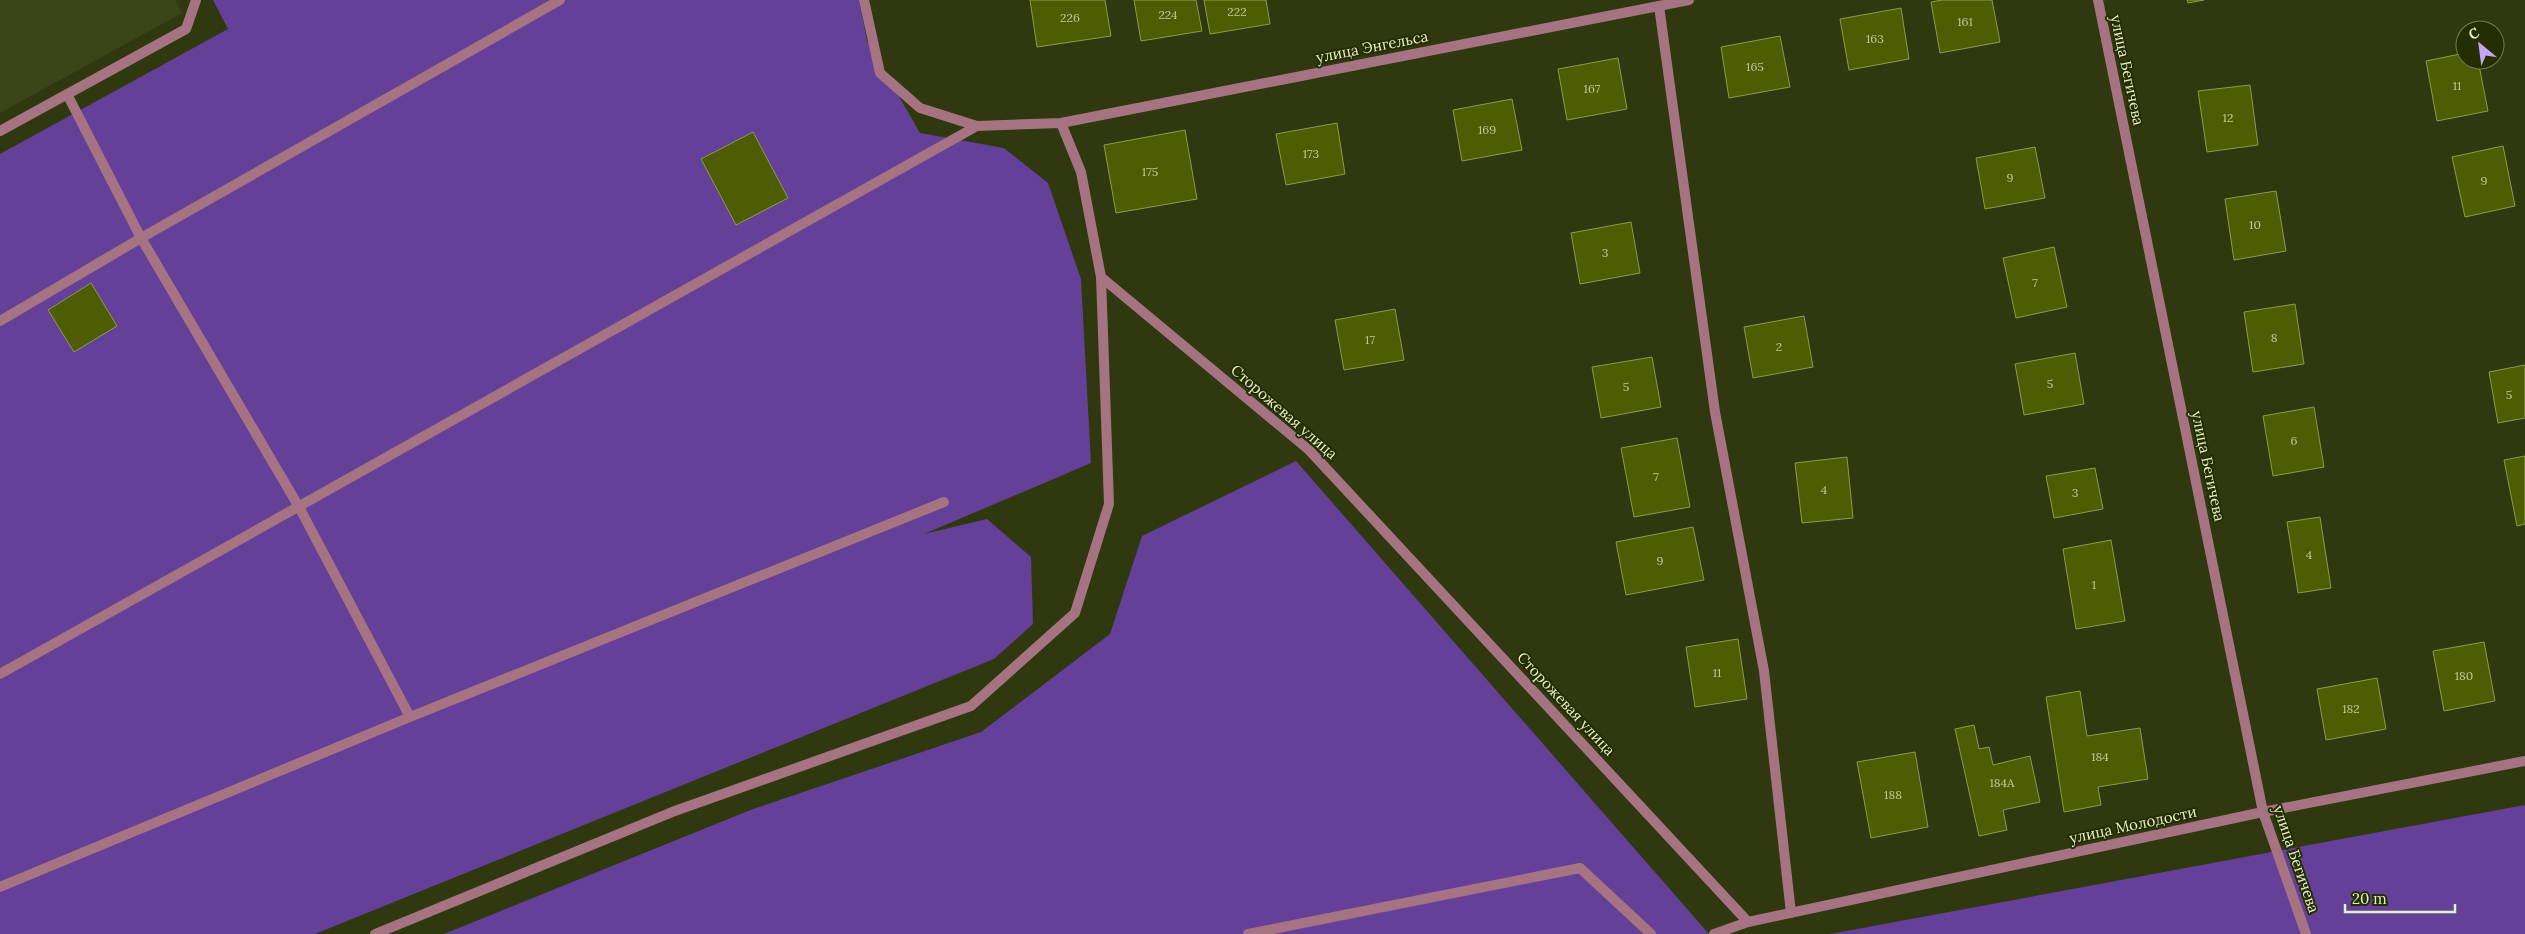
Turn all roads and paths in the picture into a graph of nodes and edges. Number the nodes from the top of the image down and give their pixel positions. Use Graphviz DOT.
graph roads {
  1 [pos="196,0"];
  2 [pos="560,0"];
  3 [pos="864,0"];
  4 [pos="1689,0"];
  5 [pos="2098,0"];
  6 [pos="1660,6"];
  7 [pos="68,94"];
  8 [pos="1061,123"];
  9 [pos="977,126"];
  10 [pos="0,131"];
  11 [pos="141,238"];
  12 [pos="1101,278"];
  13 [pos="0,321"];
  14 [pos="944,502"];
  15 [pos="298,508"];
  16 [pos="0,674"];
  17 [pos="410,716"];
  18 [pos="2525,761"];
  19 [pos="2263,812"];
  20 [pos="0,888"];
  21 [pos="1791,913"];
  22 [pos="1748,922"];
  23 [pos="375,934"];
  24 [pos="1248,934"];
  25 [pos="1651,934"];
  26 [pos="1714,934"];
  27 [pos="2306,934"];
  1 -- 7 [label="street"];
  2 -- 11 [label="street"];
  3 -- 9 [label="street"];
  4 -- 6 [label="street, улица Энгельса"];
  5 -- 19 [label="street, улица Бегичева"];
  6 -- 8 [label="street, улица Энгельса"];
  6 -- 21 [label="street"];
  7 -- 10 [label="street"];
  7 -- 11 [label="street"];
  8 -- 9 [label="street"];
  8 -- 12 [label="street"];
  9 -- 15 [label="street"];
  11 -- 13 [label="street"];
  11 -- 15 [label="street"];
  12 -- 22 [label="street, Сторожевая улица"];
  12 -- 23 [label="street"];
  14 -- 17 [label="street"];
  15 -- 16 [label="street"];
  15 -- 17 [label="street"];
  17 -- 20 [label="street"];
  18 -- 19 [label="street, улица Молодости"];
  19 -- 21 [label="street, улица Молодости"];
  19 -- 27 [label="street, улица Бегичева"];
  21 -- 22 [label="street, улица Молодости"];
  22 -- 26 [label="street, улица Молодости"];
  24 -- 25 [label="street"];
}
